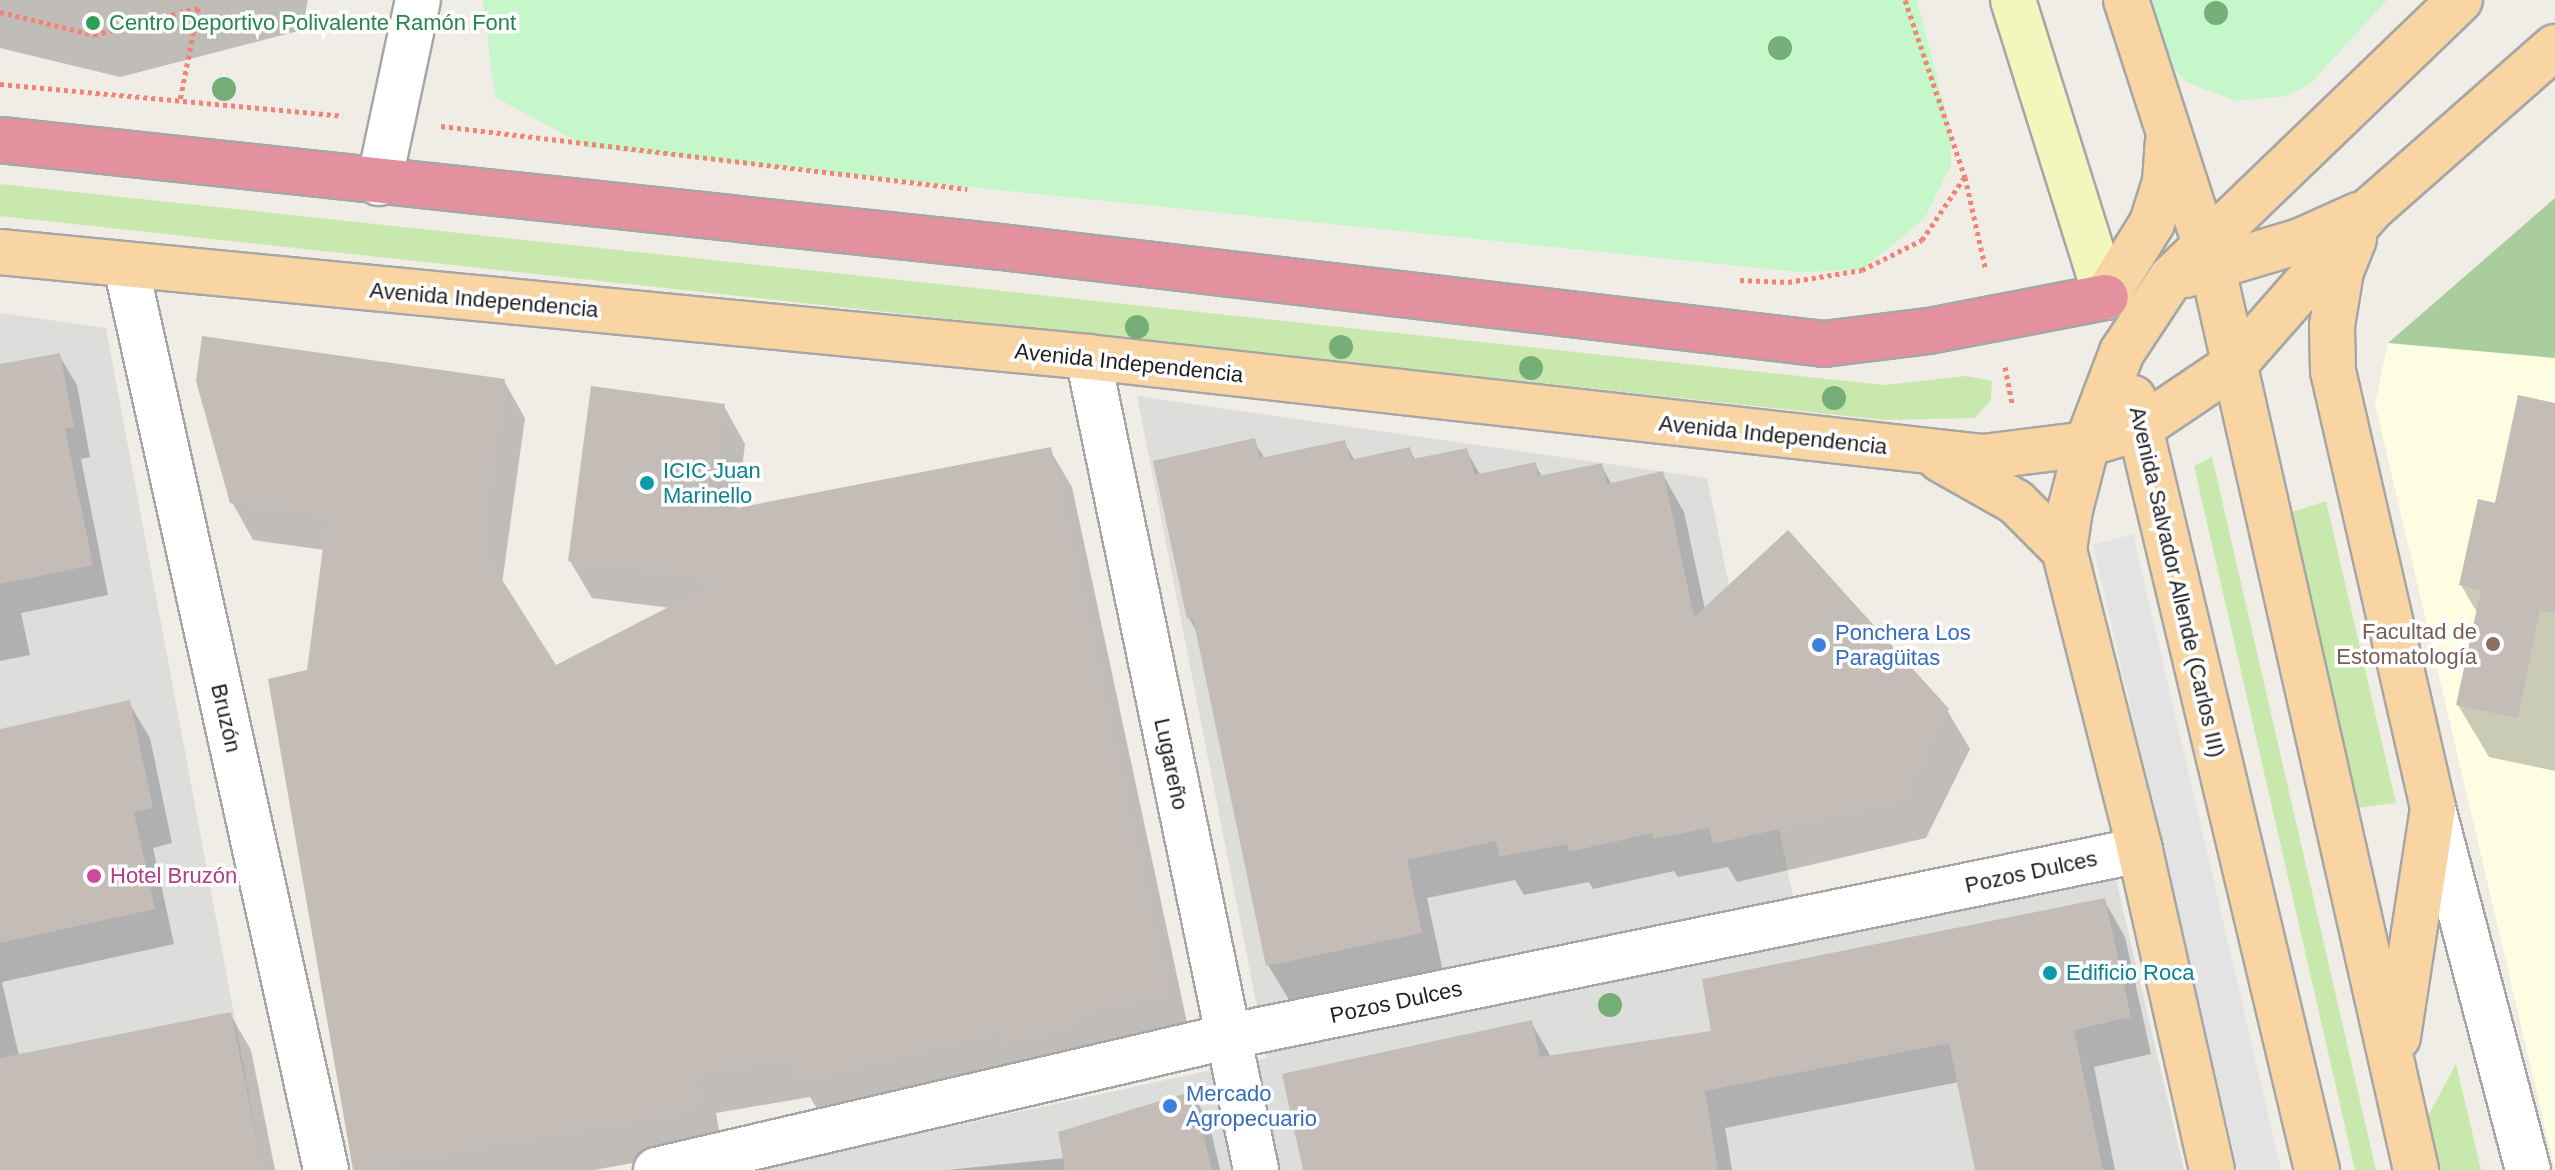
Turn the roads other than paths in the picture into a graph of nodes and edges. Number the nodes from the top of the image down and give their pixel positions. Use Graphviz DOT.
graph roads {
  1 [pos="418,0"];
  2 [pos="2013,0"];
  3 [pos="2126,0"];
  4 [pos="2460,0"];
  5 [pos="2555,47"];
  6 [pos="2169,132"];
  7 [pos="0,140"];
  8 [pos="379,183"];
  9 [pos="2371,209"];
  10 [pos="0,252"];
  11 [pos="2196,263"];
  12 [pos="126,266"];
  13 [pos="2106,297"];
  14 [pos="2122,352"];
  15 [pos="1088,357"];
  16 [pos="2235,364"];
  17 [pos="2140,428"];
  18 [pos="2087,444"];
  19 [pos="1919,451"];
  20 [pos="2064,550"];
  21 [pos="2433,808"];
  22 [pos="2140,850"];
  23 [pos="1226,1037"];
  24 [pos="2394,1076"];
  25 [pos="326,1170"];
  26 [pos="656,1170"];
  27 [pos="1256,1170"];
  28 [pos="2212,1170"];
  29 [pos="2317,1170"];
  30 [pos="2416,1170"];
  31 [pos="2528,1170"];
  1 -- 8 [label="street"];
  2 -- 13 [label="main road, Avenida Salvador Allende (Carlos III)"];
  3 -- 6 [label="main road"];
  4 -- 11 [label="main road"];
  5 -- 9 [label="main road"];
  6 -- 11 [label="main road"];
  6 -- 13 [label="main road"];
  7 -- 8 [label="highway"];
  8 -- 13 [label="highway"];
  9 -- 11 [label="main road"];
  9 -- 16 [label="main road, Avenida Independencia"];
  9 -- 21 [label="main road"];
  10 -- 12 [label="main road, Avenida Independencia"];
  11 -- 13 [label="main road"];
  11 -- 14 [label="main road"];
  11 -- 16 [label="main road"];
  12 -- 15 [label="main road, Avenida Independencia"];
  12 -- 25 [label="street, Bruzón"];
  13 -- 14 [label="main road, Avenida Salvador Allende (Carlos III)"];
  14 -- 17 [label="main road, Avenida Salvador Allende (Carlos III)"];
  14 -- 18 [label="main road"];
  15 -- 19 [label="main road, Avenida Independencia"];
  15 -- 23 [label="street, Lugareño"];
  16 -- 17 [label="main road, Avenida Independencia"];
  16 -- 24 [label="main road"];
  17 -- 18 [label="main road, Avenida Independencia"];
  17 -- 29 [label="main road, Avenida Salvador Allende (Carlos III)"];
  18 -- 19 [label="main road, Avenida Independencia"];
  18 -- 20 [label="main road"];
  19 -- 20 [label="main road"];
  20 -- 22 [label="main road"];
  21 -- 24 [label="main road"];
  21 -- 31 [label="street"];
  22 -- 23 [label="street, Pozos Dulces"];
  22 -- 28 [label="main road"];
  23 -- 26 [label="street, Pozos Dulces"];
  23 -- 27 [label="street, Lugareño"];
  24 -- 30 [label="main road"];
}
